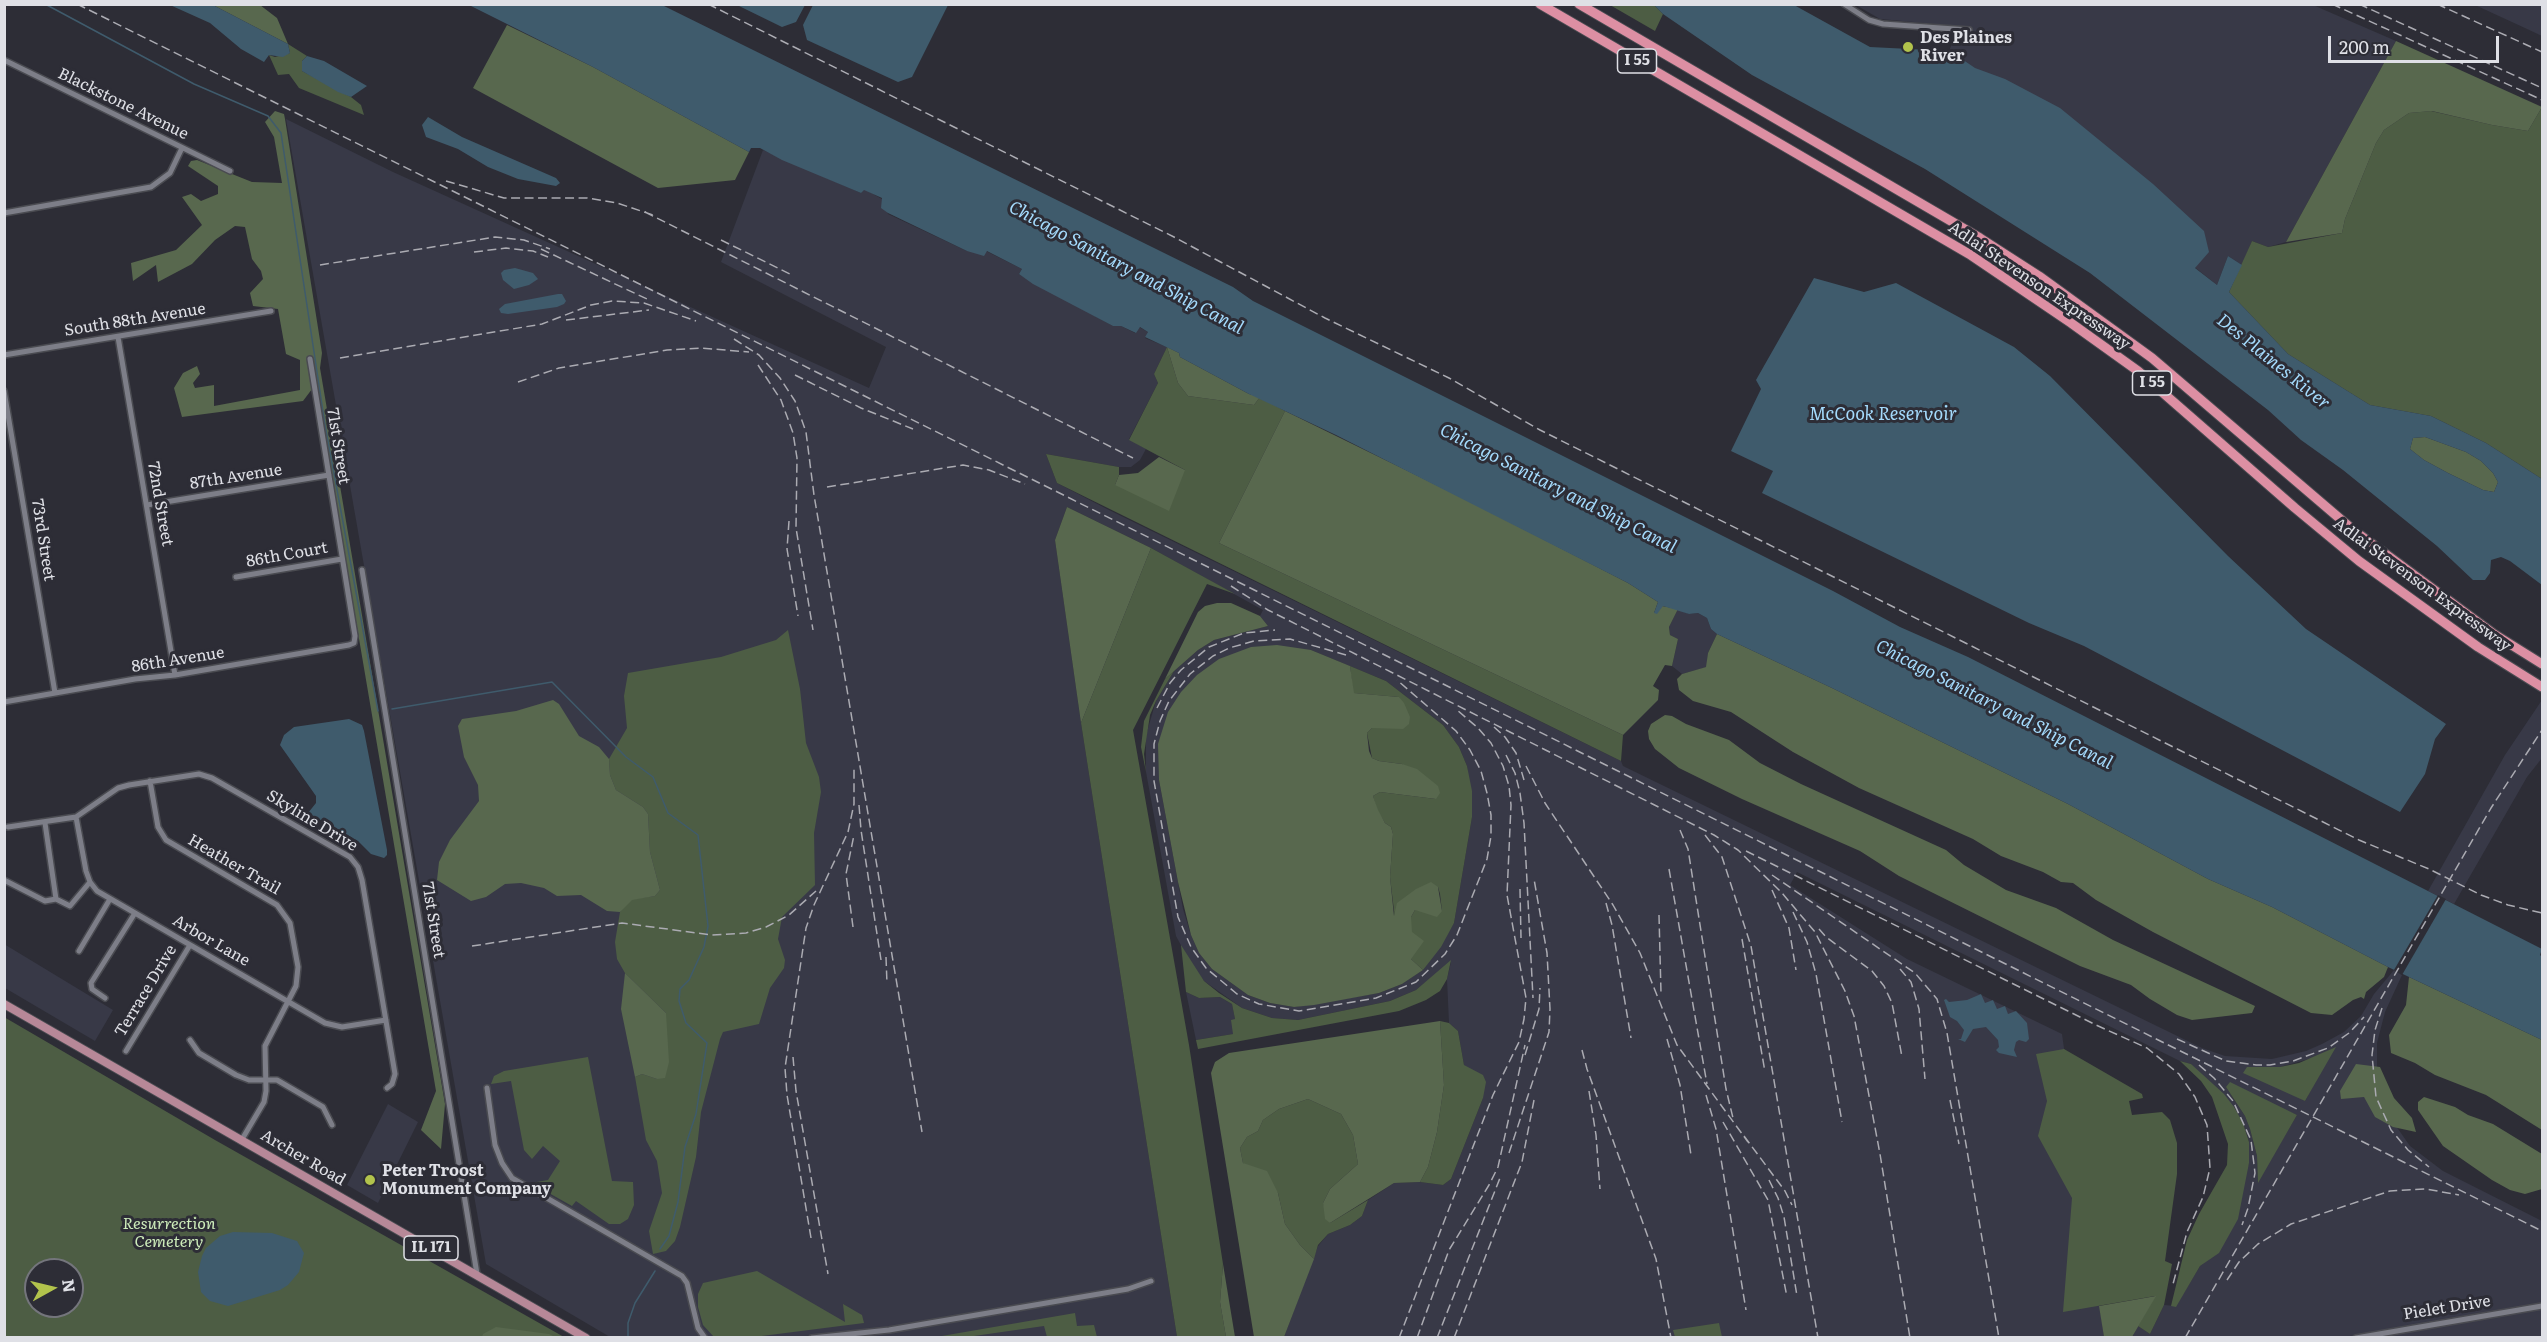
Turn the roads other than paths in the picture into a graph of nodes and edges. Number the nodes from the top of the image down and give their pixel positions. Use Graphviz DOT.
graph roads {
  1 [pos="1540,4"];
  2 [pos="1579,4"];
  3 [pos="1844,4"];
  4 [pos="1969,30"];
  5 [pos="4,60"];
  6 [pos="182,148"];
  7 [pos="230,171"];
  8 [pos="4,213"];
  9 [pos="271,311"];
  10 [pos="118,337"];
  11 [pos="4,355"];
  12 [pos="310,359"];
  13 [pos="4,391"];
  14 [pos="329,475"];
  15 [pos="147,505"];
  16 [pos="342,560"];
  17 [pos="362,570"];
  18 [pos="236,577"];
  19 [pos="354,642"];
  20 [pos="2542,664"];
  21 [pos="175,675"];
  22 [pos="2542,687"];
  23 [pos="55,693"];
  24 [pos="4,702"];
  25 [pos="150,781"];
  26 [pos="76,817"];
  27 [pos="45,823"];
  28 [pos="7,826"];
  29 [pos="4,834"];
  30 [pos="4,880"];
  31 [pos="90,882"];
  32 [pos="56,899"];
  33 [pos="110,899"];
  34 [pos="135,913"];
  35 [pos="190,945"];
  36 [pos="79,951"];
  37 [pos="105,998"];
  38 [pos="287,1002"];
  39 [pos="4,1004"];
  40 [pos="386,1020"];
  41 [pos="190,1040"];
  42 [pos="126,1051"];
  43 [pos="266,1079"];
  44 [pos="387,1088"];
  45 [pos="487,1088"];
  46 [pos="332,1125"];
  47 [pos="241,1141"];
  48 [pos="477,1274"];
  49 [pos="1151,1281"];
  50 [pos="2542,1306"];
  51 [pos="586,1338"];
  52 [pos="705,1338"];
  53 [pos="812,1338"];
  54 [pos="2356,1338"];
  1 -- 22 [label="highway, Adlai Stevenson Expressway / I 55"];
  2 -- 20 [label="highway, Adlai Stevenson Expressway / I 55"];
  3 -- 4 [label="street"];
  5 -- 6 [label="street, Blackstone Avenue"];
  6 -- 7 [label="street, Blackstone Avenue"];
  6 -- 8 [label="street"];
  9 -- 10 [label="street, South 88th Avenue"];
  10 -- 11 [label="street, South 88th Avenue"];
  10 -- 15 [label="street, 72nd Street"];
  12 -- 14 [label="street, 71st Street"];
  13 -- 23 [label="street, 73rd Street"];
  14 -- 15 [label="street, 87th Avenue"];
  14 -- 16 [label="street, 71st Street"];
  15 -- 21 [label="street, 72nd Street"];
  16 -- 18 [label="street, 86th Court"];
  16 -- 19 [label="street, 71st Street"];
  17 -- 48 [label="street, 71st Street"];
  19 -- 21 [label="street, 86th Avenue"];
  21 -- 23 [label="street, 86th Avenue"];
  23 -- 24 [label="street, 86th Avenue"];
  25 -- 26 [label="street, Skyline Drive"];
  25 -- 38 [label="street, Heather Trail"];
  25 -- 40 [label="street, Skyline Drive"];
  26 -- 27 [label="street"];
  26 -- 31 [label="street"];
  27 -- 28 [label="street"];
  27 -- 32 [label="street"];
  28 -- 29 [label="street"];
  30 -- 32 [label="street"];
  31 -- 32 [label="street"];
  31 -- 33 [label="street, Arbor Lane"];
  33 -- 34 [label="street, Arbor Lane"];
  33 -- 36 [label="street"];
  34 -- 35 [label="street, Arbor Lane"];
  34 -- 37 [label="street"];
  35 -- 38 [label="street, Arbor Lane"];
  35 -- 42 [label="street, Terrace Drive"];
  38 -- 40 [label="street, Arbor Lane"];
  38 -- 43 [label="street, Heather Trail"];
  39 -- 47 [label="main road, Archer Road / IL 171"];
  40 -- 44 [label="street, Skyline Drive"];
  41 -- 43 [label="street"];
  43 -- 46 [label="street"];
  43 -- 47 [label="street, Heather Trail"];
  45 -- 52 [label="street"];
  47 -- 48 [label="main road, Archer Road / IL 171"];
  48 -- 51 [label="main road, Archer Road / IL 171"];
  49 -- 53 [label="street"];
  50 -- 54 [label="street, Pielet Drive"];
}
